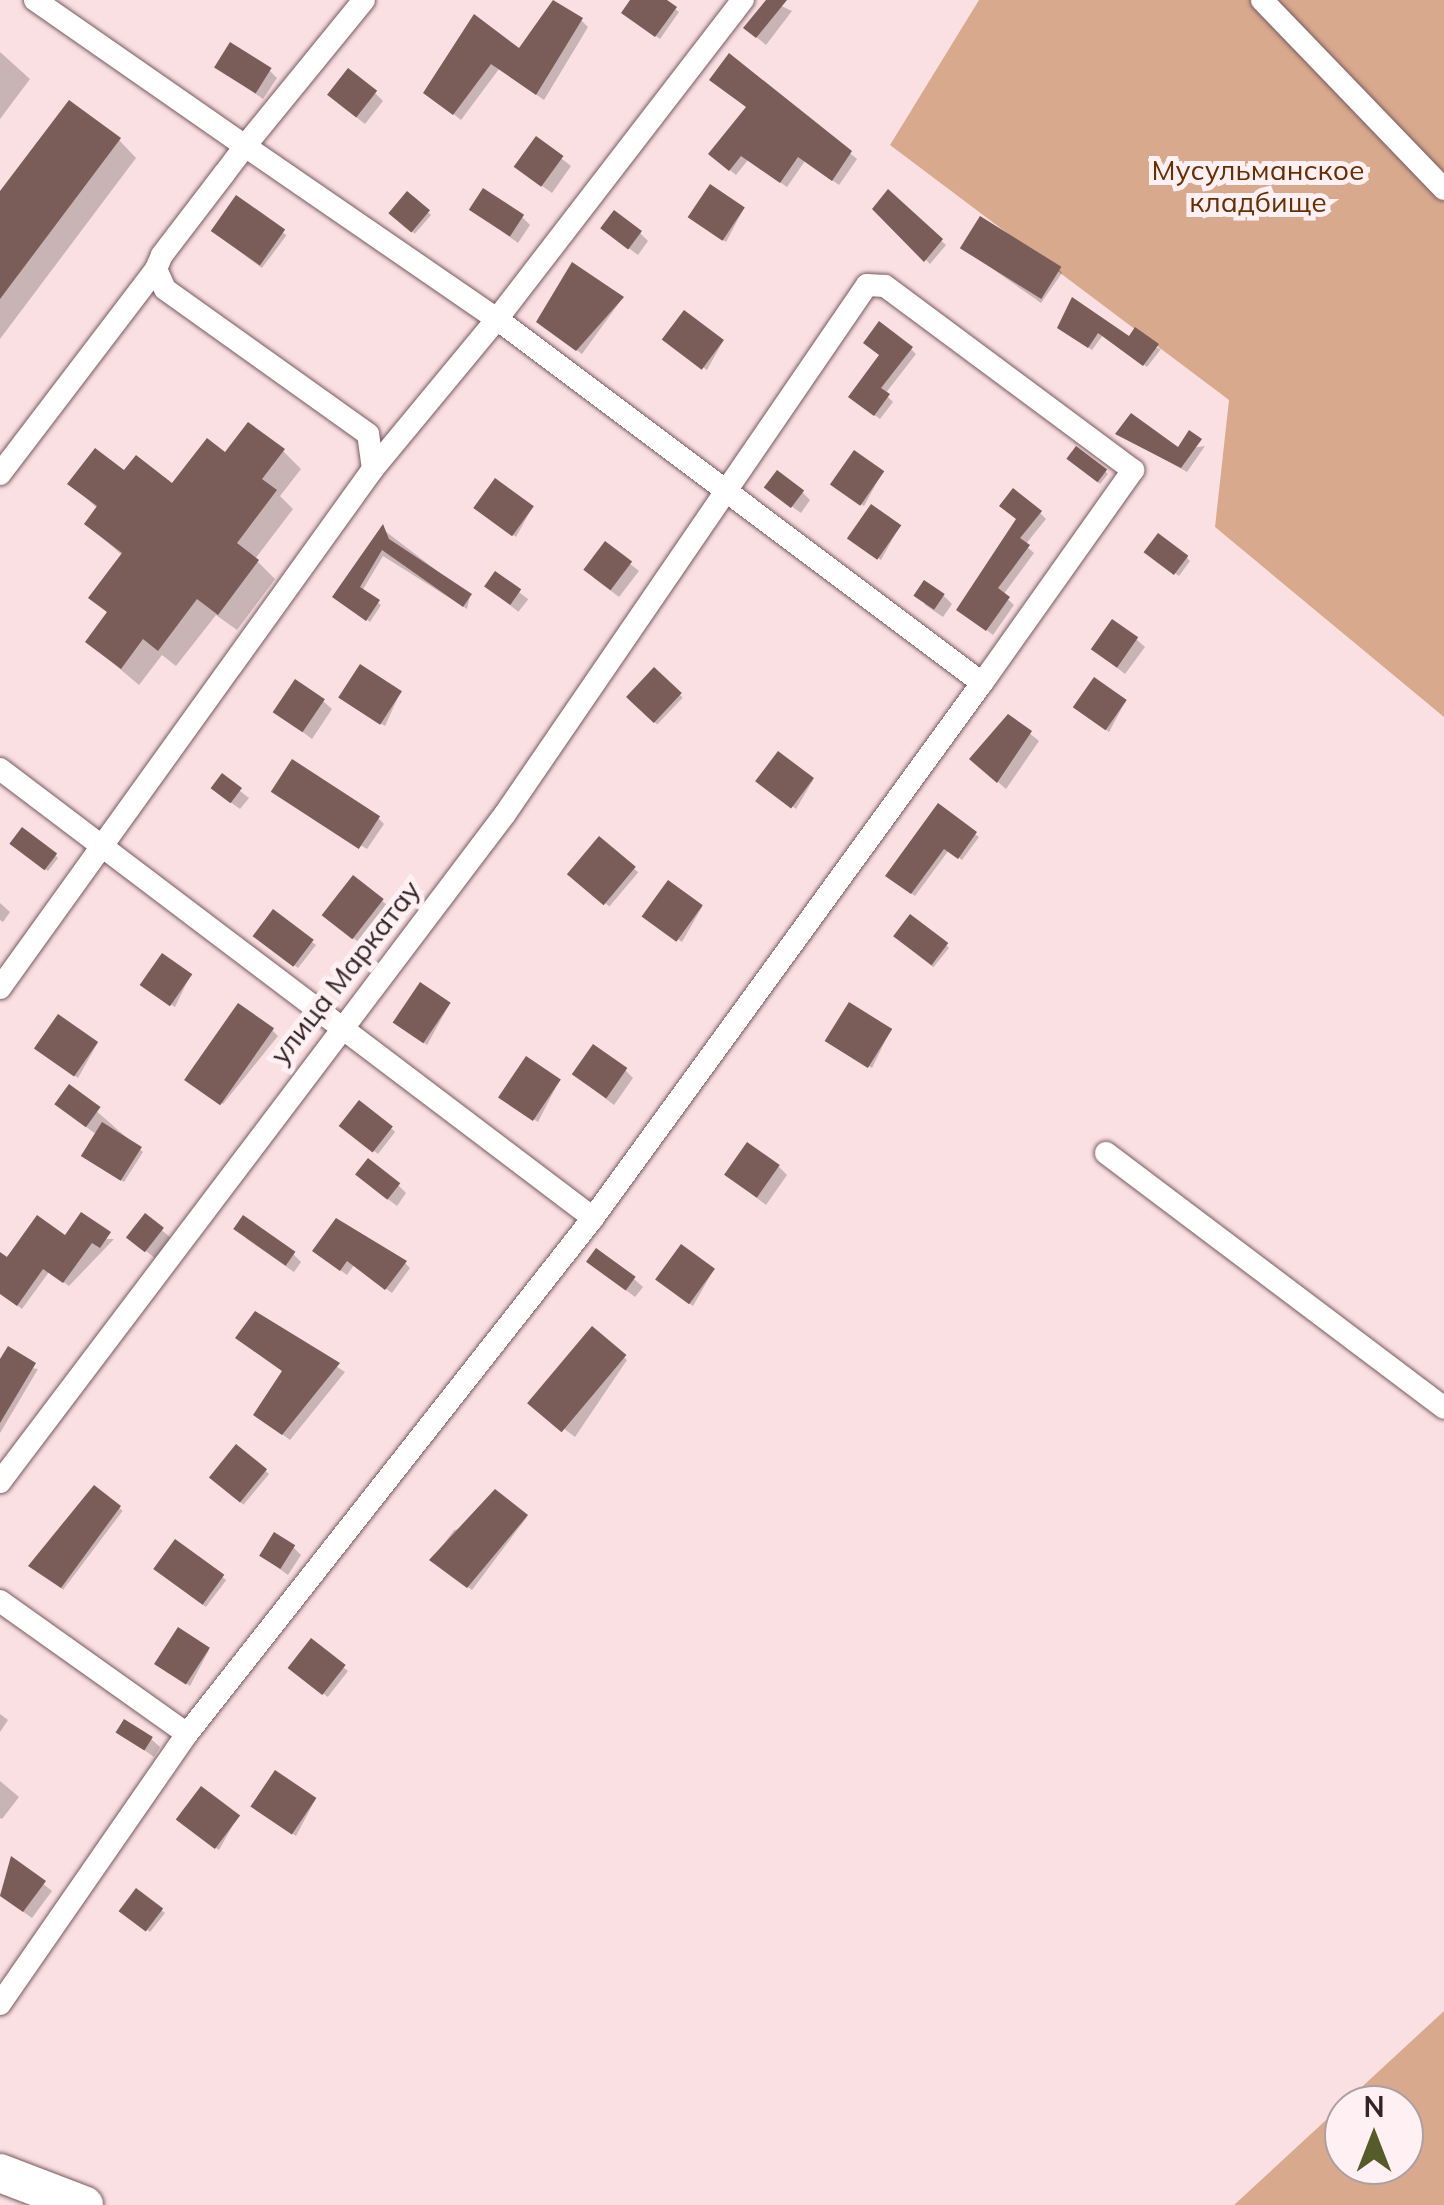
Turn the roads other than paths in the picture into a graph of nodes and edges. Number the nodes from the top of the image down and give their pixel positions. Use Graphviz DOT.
graph roads {
  1 [pos="35,0"];
  2 [pos="364,0"];
  3 [pos="742,0"];
  4 [pos="1262,0"];
  5 [pos="245,146"];
  6 [pos="1444,189"];
  7 [pos="156,270"];
  8 [pos="497,319"];
  9 [pos="372,469"];
  10 [pos="0,474"];
  11 [pos="726,491"];
  12 [pos="982,684"];
  13 [pos="0,768"];
  14 [pos="102,847"];
  15 [pos="0,988"];
  16 [pos="339,1026"];
  17 [pos="1106,1153"];
  18 [pos="593,1218"];
  19 [pos="1444,1408"];
  20 [pos="0,1482"];
  21 [pos="0,1601"];
  22 [pos="187,1734"];
  23 [pos="0,2004"];
  24 [pos="0,2173"];
  25 [pos="84,2205"];
  1 -- 5 [label="street"];
  2 -- 5 [label="street"];
  3 -- 8 [label="street"];
  4 -- 6 [label="street"];
  5 -- 7 [label="street"];
  5 -- 8 [label="street"];
  7 -- 9 [label="street"];
  7 -- 10 [label="street"];
  8 -- 9 [label="street"];
  8 -- 11 [label="street"];
  9 -- 14 [label="street"];
  11 -- 12 [label="street"];
  11 -- 12 [label="street, улица Маркатау"];
  11 -- 16 [label="street, улица Маркатау"];
  12 -- 18 [label="street"];
  13 -- 14 [label="street"];
  14 -- 15 [label="street"];
  14 -- 16 [label="street"];
  16 -- 18 [label="street"];
  16 -- 20 [label="street, улица Маркатау"];
  17 -- 19 [label="street"];
  18 -- 22 [label="street"];
  21 -- 22 [label="street"];
  22 -- 23 [label="street"];
  24 -- 25 [label="main road"];
}
